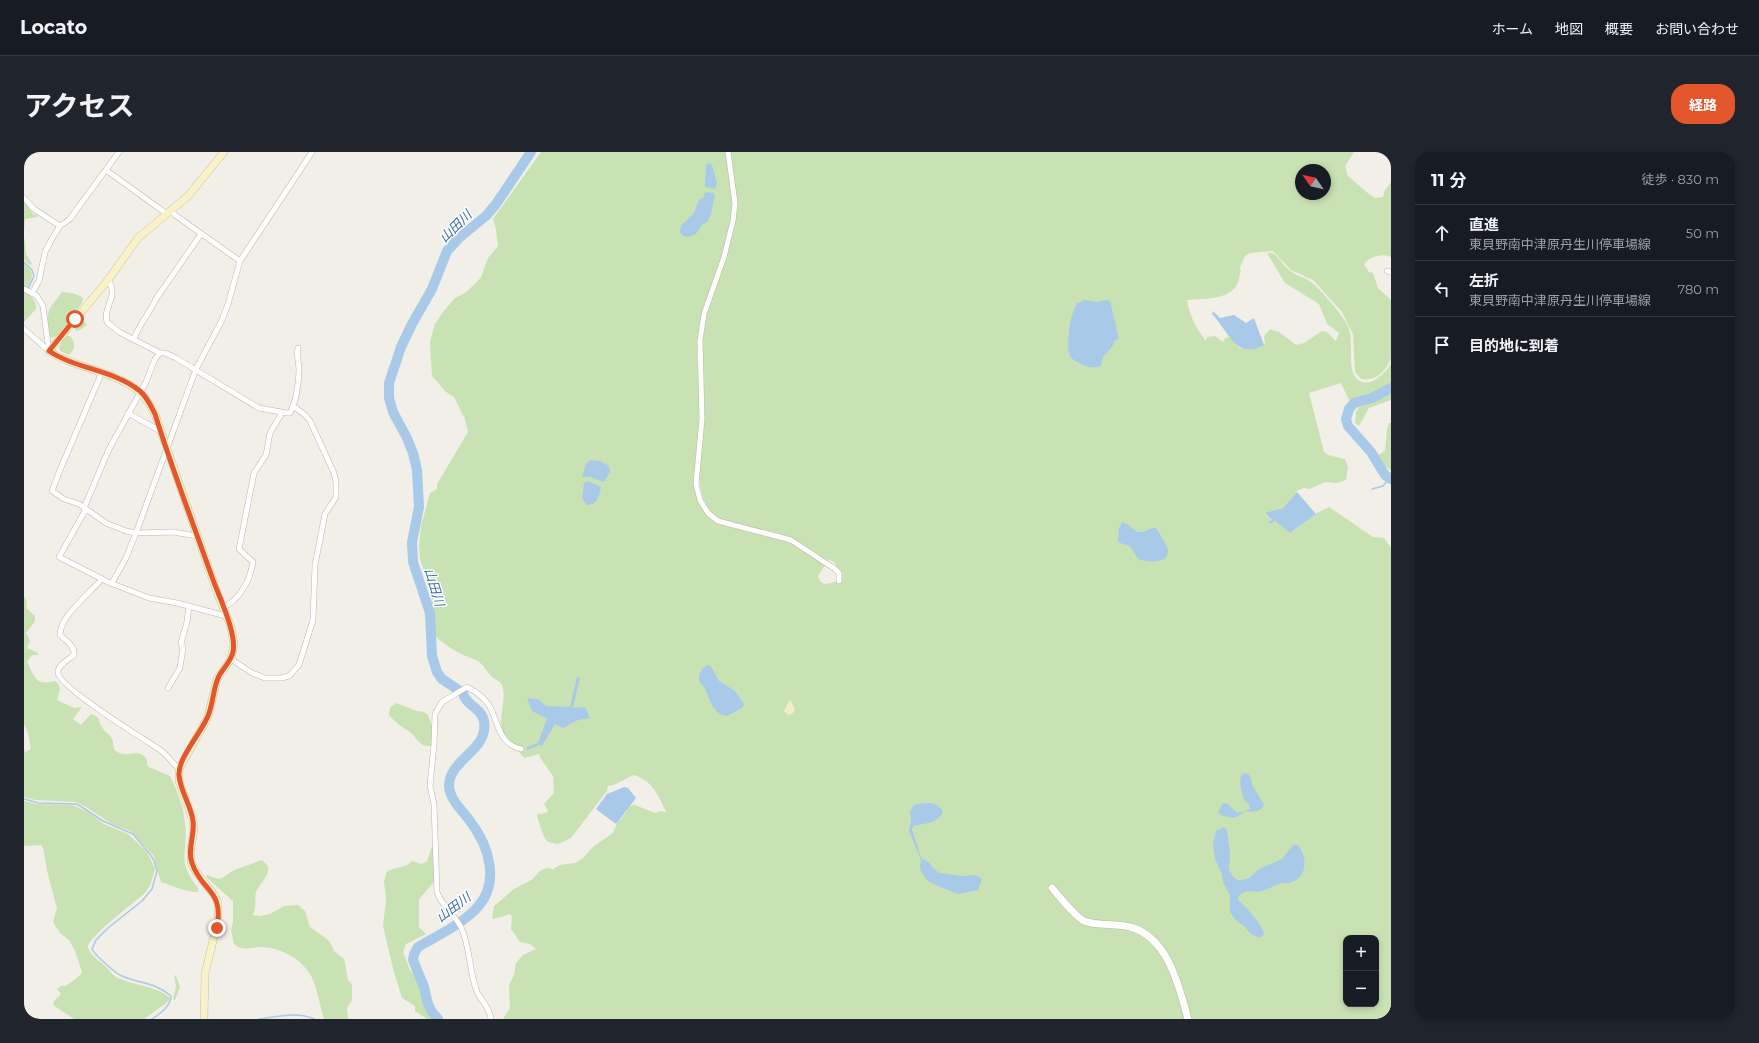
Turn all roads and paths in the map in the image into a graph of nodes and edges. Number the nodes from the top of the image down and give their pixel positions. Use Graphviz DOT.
graph roads {
  1 [pos="119,152"];
  2 [pos="224,152"];
  3 [pos="312,152"];
  4 [pos="728,152"];
  5 [pos="106,170"];
  6 [pos="24,198"];
  7 [pos="169,212"];
  8 [pos="60,226"];
  9 [pos="202,234"];
  10 [pos="240,260"];
  11 [pos="108,280"];
  12 [pos="24,289"];
  13 [pos="32,293"];
  14 [pos="24,329"];
  15 [pos="134,339"];
  16 [pos="298,348"];
  17 [pos="49,351"];
  18 [pos="160,353"];
  19 [pos="196,369"];
  20 [pos="102,372"];
  21 [pos="141,392"];
  22 [pos="293,406"];
  23 [pos="282,412"];
  24 [pos="128,413"];
  25 [pos="160,431"];
  26 [pos="170,438"];
  27 [pos="166,449"];
  28 [pos="85,508"];
  29 [pos="136,533"];
  30 [pos="197,536"];
  31 [pos="102,579"];
  32 [pos="839,581"];
  33 [pos="112,583"];
  34 [pos="188,606"];
  35 [pos="224,612"];
  36 [pos="231,659"];
  37 [pos="168,688"];
  38 [pos="521,749"];
  39 [pos="179,769"];
  40 [pos="1052,888"];
  41 [pos="204,1019"];
  42 [pos="491,1019"];
  43 [pos="1188,1019"];
  1 -- 5 [label="street"];
  2 -- 7 [label="main road"];
  3 -- 10 [label="street"];
  4 -- 32 [label="street"];
  5 -- 7 [label="street"];
  5 -- 8 [label="street"];
  6 -- 8 [label="street"];
  7 -- 9 [label="street"];
  7 -- 11 [label="main road"];
  8 -- 13 [label="street"];
  9 -- 10 [label="street"];
  9 -- 15 [label="street"];
  10 -- 19 [label="street"];
  11 -- 15 [label="street"];
  11 -- 17 [label="main road"];
  12 -- 13 [label="street"];
  13 -- 17 [label="street"];
  14 -- 17 [label="street"];
  15 -- 18 [label="street"];
  16 -- 22 [label="street"];
  17 -- 20 [label="main road"];
  18 -- 19 [label="street"];
  18 -- 21 [label="street"];
  19 -- 23 [label="street"];
  19 -- 26 [label="street"];
  20 -- 21 [label="main road"];
  20 -- 28 [label="street"];
  21 -- 24 [label="street"];
  21 -- 25 [label="main road"];
  22 -- 23 [label="street"];
  22 -- 36 [label="street"];
  23 -- 35 [label="street"];
  24 -- 25 [label="street"];
  24 -- 28 [label="street"];
  25 -- 26 [label="street"];
  25 -- 27 [label="main road"];
  26 -- 27 [label="street"];
  27 -- 29 [label="street"];
  27 -- 30 [label="main road"];
  28 -- 29 [label="street"];
  28 -- 31 [label="street"];
  29 -- 30 [label="street"];
  29 -- 33 [label="street"];
  30 -- 35 [label="main road"];
  31 -- 33 [label="street"];
  31 -- 39 [label="street"];
  33 -- 34 [label="street"];
  34 -- 35 [label="street"];
  34 -- 37 [label="street"];
  35 -- 36 [label="main road"];
  36 -- 39 [label="main road"];
  38 -- 42 [label="street"];
  39 -- 41 [label="main road"];
  40 -- 43 [label="street"];
}
